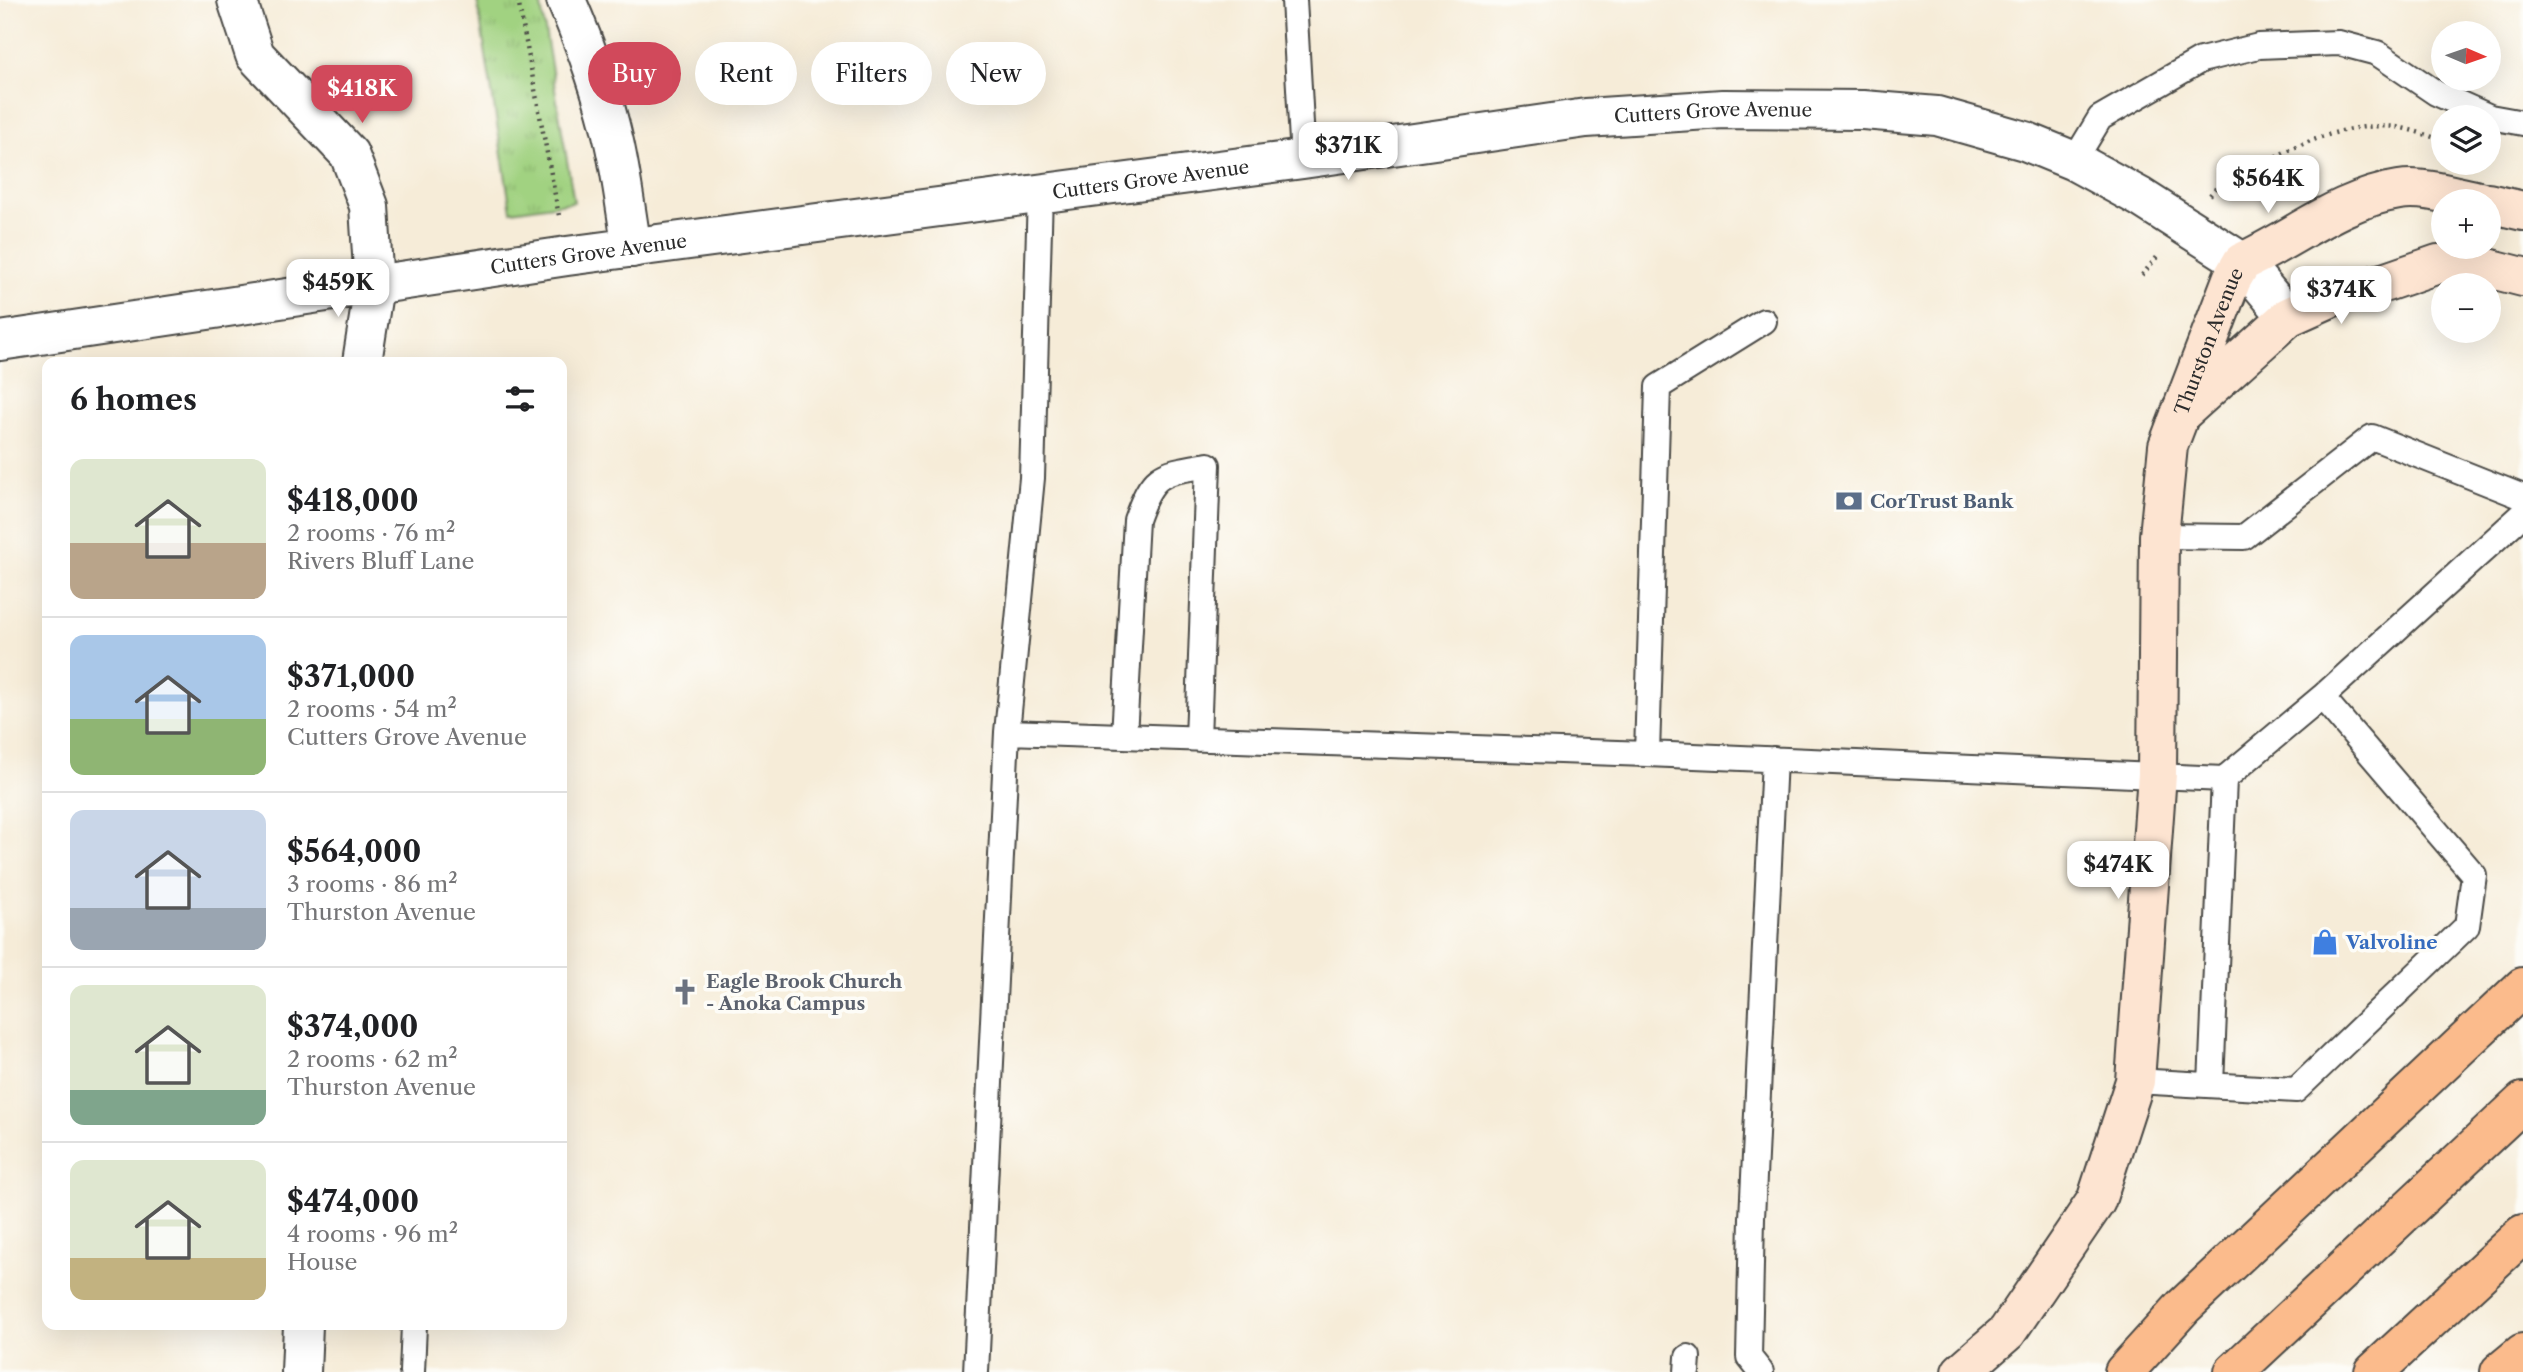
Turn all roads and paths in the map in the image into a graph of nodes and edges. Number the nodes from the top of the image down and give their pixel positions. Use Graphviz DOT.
graph roads {
  1 [pos="237,0"];
  2 [pos="518,0"];
  3 [pos="566,0"];
  4 [pos="1294,0"];
  5 [pos="2523,123"];
  6 [pos="2431,137"];
  7 [pos="1303,159"];
  8 [pos="2074,161"];
  9 [pos="2218,186"];
  10 [pos="2431,192"];
  11 [pos="1040,193"];
  12 [pos="2501,206"];
  13 [pos="2523,211"];
  14 [pos="632,248"];
  15 [pos="567,256"];
  16 [pos="2242,262"];
  17 [pos="2523,277"];
  18 [pos="374,286"];
  19 [pos="2288,317"];
  20 [pos="1765,321"];
  21 [pos="0,341"];
  22 [pos="363,357"];
  23 [pos="2180,414"];
  24 [pos="2523,498"];
  25 [pos="2523,514"];
  26 [pos="2159,536"];
  27 [pos="2322,697"];
  28 [pos="1007,732"];
  29 [pos="1124,736"];
  30 [pos="1198,739"];
  31 [pos="1647,754"];
  32 [pos="1774,759"];
  33 [pos="2157,774"];
  34 [pos="2224,779"];
  35 [pos="2523,987"];
  36 [pos="2135,1081"];
  37 [pos="2211,1084"];
  38 [pos="2523,1102"];
  39 [pos="2523,1234"];
  40 [pos="303,1330"];
  41 [pos="414,1330"];
  42 [pos="2523,1353"];
  43 [pos="301,1372"];
  44 [pos="412,1372"];
  45 [pos="976,1372"];
  46 [pos="1760,1372"];
  47 [pos="1961,1372"];
  48 [pos="2124,1372"];
  49 [pos="2234,1372"];
  50 [pos="2374,1372"];
  51 [pos="2500,1372"];
  1 -- 18 [label="street"];
  2 -- 15 [label="path"];
  3 -- 14 [label="street"];
  4 -- 7 [label="lane"];
  5 -- 8 [label="lane"];
  6 -- 9 [label="path"];
  7 -- 8 [label="street, Cutters Grove Avenue"];
  7 -- 11 [label="street, Cutters Grove Avenue"];
  8 -- 16 [label="street, Cutters Grove Avenue"];
  10 -- 16 [label="street, Thurston Avenue"];
  11 -- 14 [label="street, Cutters Grove Avenue"];
  11 -- 28 [label="lane"];
  12 -- 13 [label="street"];
  14 -- 15 [label="street, Cutters Grove Avenue"];
  15 -- 18 [label="street, Cutters Grove Avenue"];
  16 -- 19 [label="street, Cutters Grove Avenue"];
  16 -- 23 [label="street, Thurston Avenue"];
  17 -- 19 [label="street, Thurston Avenue"];
  18 -- 21 [label="street, Cutters Grove Avenue"];
  18 -- 22 [label="street"];
  19 -- 23 [label="street, Thurston Avenue"];
  20 -- 31 [label="lane"];
  23 -- 26 [label="street"];
  24 -- 26 [label="lane"];
  25 -- 27 [label="lane"];
  26 -- 33 [label="street"];
  27 -- 34 [label="lane"];
  27 -- 37 [label="lane"];
  28 -- 29 [label="lane"];
  28 -- 45 [label="lane"];
  29 -- 30 [label="lane"];
  29 -- 30 [label="lane"];
  30 -- 31 [label="lane"];
  31 -- 32 [label="lane"];
  32 -- 33 [label="lane"];
  32 -- 46 [label="lane"];
  33 -- 34 [label="lane"];
  33 -- 36 [label="street"];
  34 -- 37 [label="lane"];
  35 -- 48 [label="highway"];
  36 -- 37 [label="lane"];
  36 -- 47 [label="street"];
  38 -- 49 [label="highway"];
  39 -- 50 [label="highway"];
  40 -- 43 [label="street"];
  41 -- 44 [label="lane"];
  42 -- 51 [label="highway"];
}
